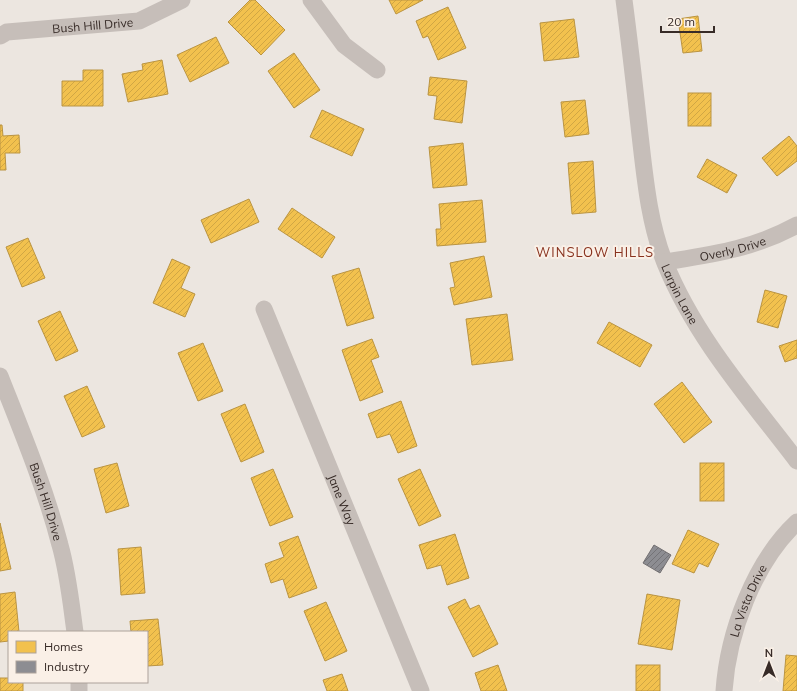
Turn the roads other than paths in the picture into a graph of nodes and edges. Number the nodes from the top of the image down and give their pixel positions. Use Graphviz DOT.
graph roads {
  1 [pos="182,0"];
  2 [pos="311,0"];
  3 [pos="624,0"];
  4 [pos="0,36"];
  5 [pos="377,70"];
  6 [pos="797,225"];
  7 [pos="665,262"];
  8 [pos="264,309"];
  9 [pos="0,376"];
  10 [pos="797,461"];
  11 [pos="797,522"];
  12 [pos="75,631"];
  13 [pos="421,691"];
  14 [pos="724,691"];
  1 -- 4 [label="street, Bush Hill Drive"];
  2 -- 5 [label="street"];
  3 -- 7 [label="street, Larpin Lane"];
  6 -- 7 [label="street, Overly Drive"];
  7 -- 10 [label="street, Larpin Lane"];
  8 -- 13 [label="street, Jane Way"];
  9 -- 12 [label="street, Bush Hill Drive"];
  11 -- 14 [label="street, La Vista Drive"];
}
